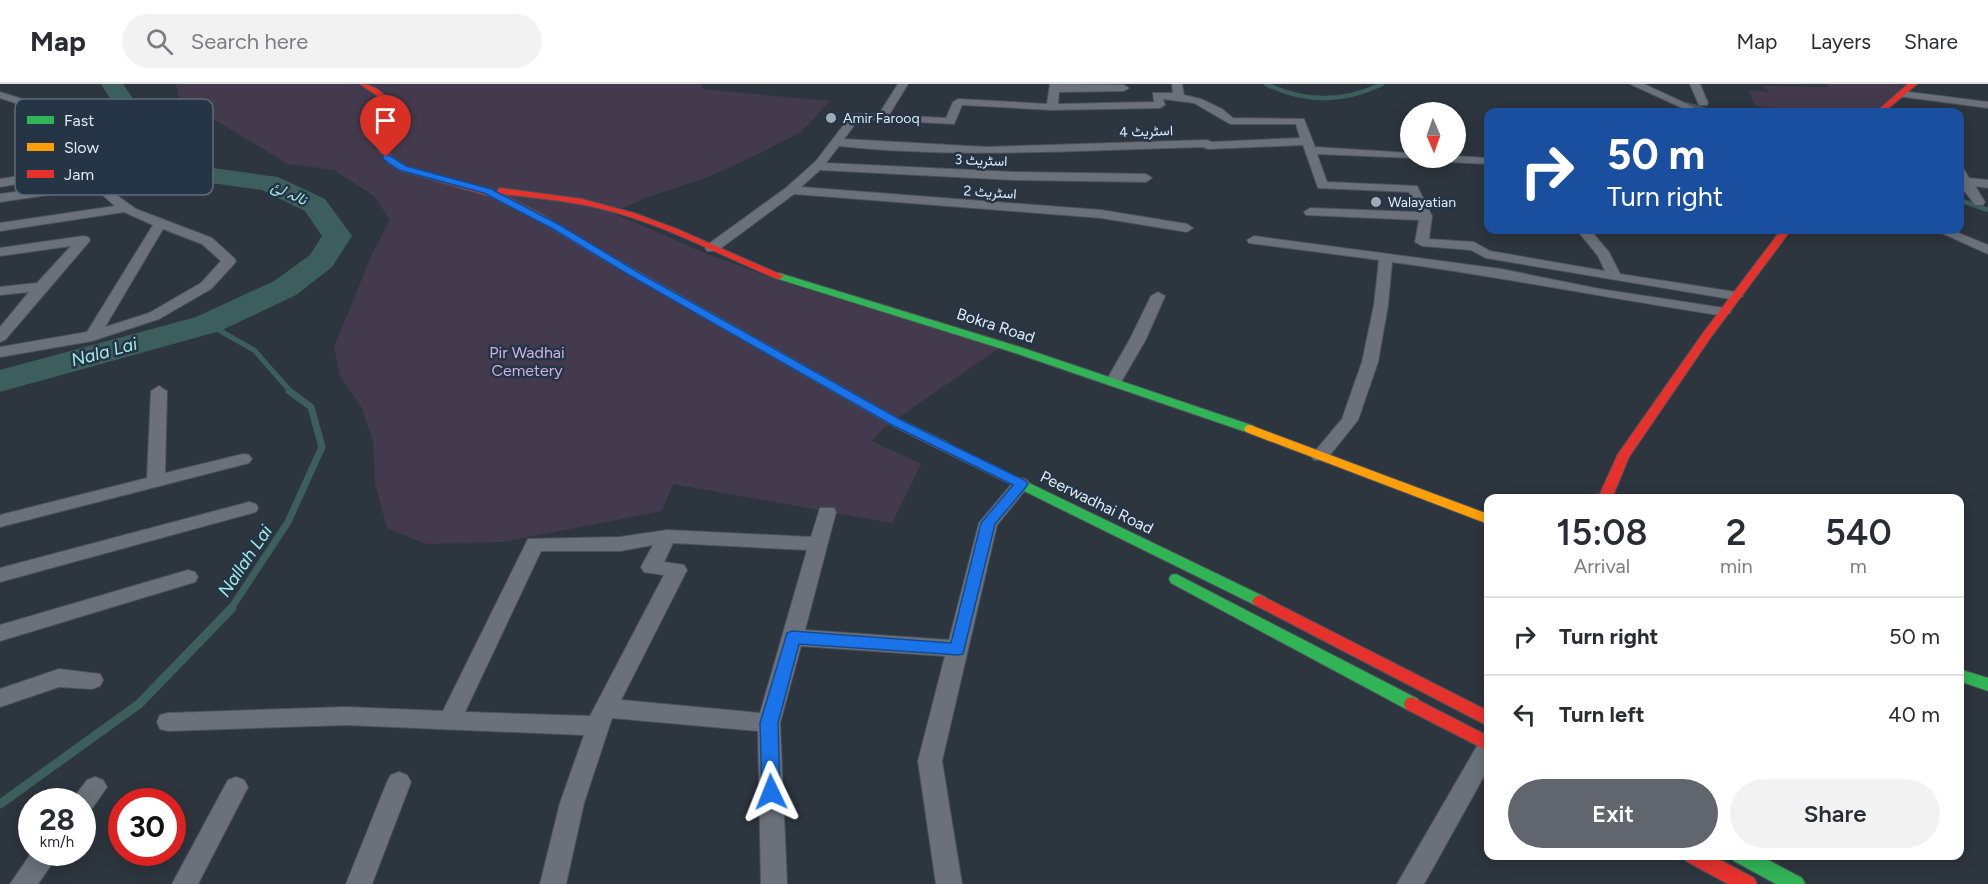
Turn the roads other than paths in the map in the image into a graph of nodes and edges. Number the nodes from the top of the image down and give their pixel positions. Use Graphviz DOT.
graph roads {
  1 [pos="364,84"];
  2 [pos="903,84"];
  3 [pos="1177,84"];
  4 [pos="1635,84"];
  5 [pos="1695,84"];
  6 [pos="1913,84"];
  7 [pos="1055,86"];
  8 [pos="1124,86"];
  9 [pos="1901,94"];
  10 [pos="1179,97"];
  11 [pos="1128,105"];
  12 [pos="1987,106"];
  13 [pos="1052,107"];
  14 [pos="1701,108"];
  15 [pos="1885,108"];
  16 [pos="882,118"];
  17 [pos="836,142"];
  18 [pos="1309,145"];
  19 [pos="1400,155"];
  20 [pos="1466,160"];
  21 [pos="1484,161"];
  22 [pos="816,166"];
  23 [pos="1146,178"];
  24 [pos="1964,179"];
  25 [pos="15,181"];
  26 [pos="1964,182"];
  27 [pos="0,183"];
  28 [pos="1988,184"];
  29 [pos="15,190"];
  30 [pos="791,190"];
  31 [pos="487,191"];
  32 [pos="32,195"];
  33 [pos="111,195"];
  34 [pos="2,200"];
  35 [pos="1979,202"];
  36 [pos="127,208"];
  37 [pos="1310,212"];
  38 [pos="1425,216"];
  39 [pos="159,225"];
  40 [pos="0,227"];
  41 [pos="1187,228"];
  42 [pos="1586,234"];
  43 [pos="1783,234"];
  44 [pos="1950,234"];
  45 [pos="1254,240"];
  46 [pos="712,248"];
  47 [pos="1988,250"];
  48 [pos="0,252"];
  49 [pos="1386,257"];
  50 [pos="1615,277"];
  51 [pos="41,287"];
  52 [pos="0,291"];
  53 [pos="1158,296"];
  54 [pos="1736,296"];
  55 [pos="1724,312"];
  56 [pos="92,336"];
  57 [pos="0,337"];
  58 [pos="0,352"];
  59 [pos="1114,381"];
  60 [pos="159,392"];
  61 [pos="1320,456"];
  62 [pos="243,459"];
  63 [pos="156,479"];
  64 [pos="1026,486"];
  65 [pos="1607,494"];
  66 [pos="249,508"];
  67 [pos="827,512"];
  68 [pos="1484,518"];
  69 [pos="0,520"];
  70 [pos="1094,535"];
  71 [pos="667,536"];
  72 [pos="818,544"];
  73 [pos="1167,573"];
  74 [pos="0,575"];
  75 [pos="188,577"];
  76 [pos="0,633"];
  77 [pos="792,637"];
  78 [pos="958,649"];
  79 [pos="1964,677"];
  80 [pos="92,680"];
  81 [pos="1988,685"];
  82 [pos="0,698"];
  83 [pos="601,717"];
  84 [pos="1484,718"];
  85 [pos="450,720"];
  86 [pos="168,722"];
  87 [pos="769,723"];
  88 [pos="1484,744"];
  89 [pos="1484,753"];
  90 [pos="399,782"];
  91 [pos="236,787"];
  92 [pos="1702,860"];
  93 [pos="1750,860"];
  94 [pos="36,866"];
  95 [pos="23,884"];
  96 [pos="185,884"];
  97 [pos="359,884"];
  98 [pos="553,884"];
  99 [pos="774,884"];
  100 [pos="949,884"];
  101 [pos="1410,884"];
  102 [pos="1747,884"];
  103 [pos="1795,884"];
  1 -- 31 [label="main road, Peerwadhai Road"];
  2 -- 16 [label="street"];
  3 -- 10 [label="street"];
  4 -- 14 [label="street"];
  5 -- 14 [label="street"];
  6 -- 9 [label="main road"];
  7 -- 8 [label="street"];
  7 -- 13 [label="street"];
  8 -- 11 [label="street"];
  9 -- 12 [label="street"];
  9 -- 15 [label="main road"];
  10 -- 11 [label="street"];
  10 -- 18 [label="street"];
  11 -- 13 [label="street"];
  13 -- 16 [label="street"];
  16 -- 17 [label="street"];
  17 -- 18 [label="street, اسٹریٹ 4"];
  17 -- 22 [label="street"];
  18 -- 19 [label="street, اسٹریٹ 4"];
  18 -- 38 [label="street"];
  20 -- 21 [label="street"];
  22 -- 23 [label="street, اسٹریٹ 3"];
  22 -- 30 [label="street"];
  24 -- 28 [label="street"];
  25 -- 27 [label="street"];
  26 -- 35 [label="street"];
  29 -- 34 [label="street"];
  30 -- 41 [label="street, اسٹریٹ 2"];
  30 -- 46 [label="street"];
  31 -- 46 [label="main road, Bokra Road"];
  31 -- 64 [label="main road, Peerwadhai Road"];
  32 -- 34 [label="street"];
  33 -- 36 [label="street"];
  36 -- 39 [label="street"];
  36 -- 40 [label="street"];
  37 -- 38 [label="street"];
  38 -- 50 [label="street"];
  39 -- 56 [label="street"];
  39 -- 56 [label="street"];
  42 -- 50 [label="street"];
  43 -- 54 [label="main road"];
  44 -- 47 [label="street"];
  45 -- 49 [label="street"];
  46 -- 59 [label="main road, Bokra Road"];
  48 -- 51 [label="street"];
  49 -- 55 [label="street"];
  49 -- 61 [label="street"];
  50 -- 54 [label="street"];
  51 -- 52 [label="street"];
  51 -- 57 [label="street"];
  53 -- 59 [label="street"];
  54 -- 55 [label="main road"];
  55 -- 65 [label="main road"];
  56 -- 58 [label="street"];
  59 -- 61 [label="main road, Bokra Road"];
  60 -- 63 [label="street"];
  61 -- 68 [label="main road, Bokra Road"];
  62 -- 63 [label="street"];
  63 -- 69 [label="street"];
  64 -- 70 [label="main road"];
  64 -- 78 [label="street"];
  64 -- 84 [label="main road, Peerwadhai Road"];
  66 -- 74 [label="street"];
  67 -- 72 [label="street"];
  71 -- 72 [label="street"];
  71 -- 83 [label="street"];
  71 -- 85 [label="street"];
  72 -- 77 [label="street"];
  73 -- 88 [label="main road"];
  75 -- 76 [label="street"];
  77 -- 78 [label="street"];
  77 -- 87 [label="street"];
  78 -- 100 [label="street"];
  79 -- 81 [label="main road"];
  80 -- 82 [label="street"];
  83 -- 85 [label="street"];
  83 -- 87 [label="street"];
  83 -- 98 [label="street"];
  85 -- 86 [label="street"];
  87 -- 99 [label="street"];
  89 -- 101 [label="street"];
  90 -- 97 [label="street"];
  91 -- 96 [label="street"];
  92 -- 102 [label="main road"];
  93 -- 103 [label="main road"];
  94 -- 95 [label="street"];
}
